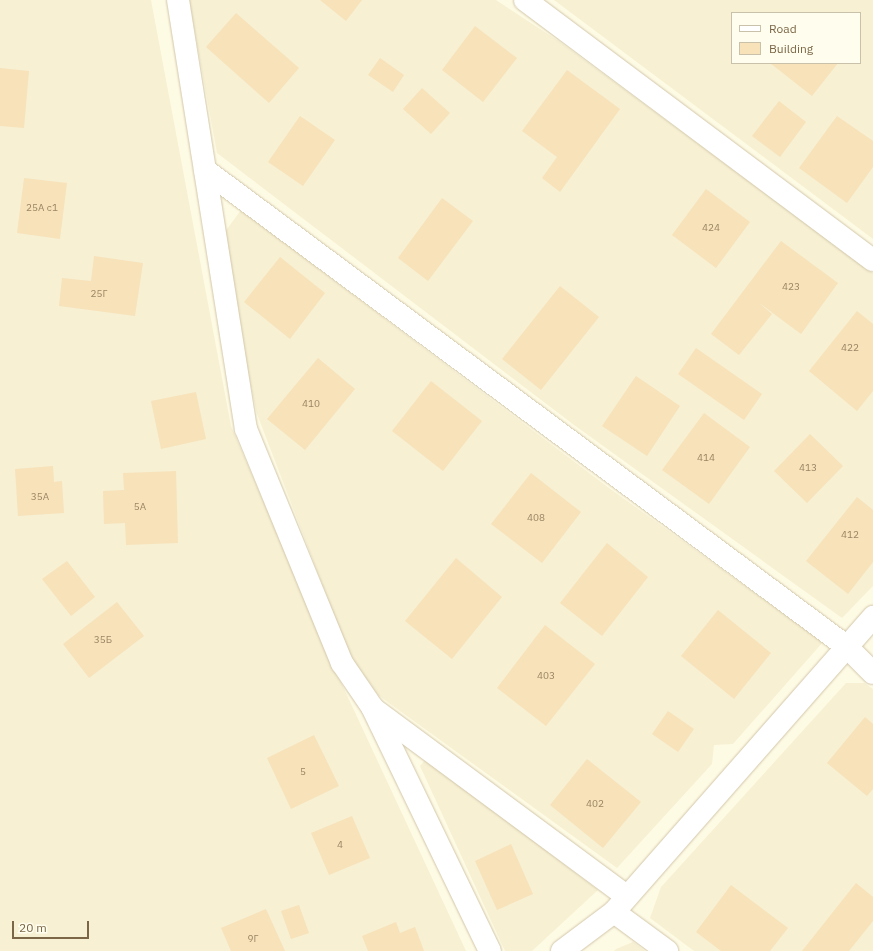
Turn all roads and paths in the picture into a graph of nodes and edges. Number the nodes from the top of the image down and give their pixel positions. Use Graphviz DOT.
graph roads {
  1 [pos="178,0"];
  2 [pos="525,0"];
  3 [pos="205,170"];
  4 [pos="873,260"];
  5 [pos="873,617"];
  6 [pos="846,646"];
  7 [pos="873,673"];
  8 [pos="372,707"];
  9 [pos="620,904"];
  10 [pos="490,951"];
  11 [pos="562,951"];
  12 [pos="667,951"];
  1 -- 3 [label="street"];
  2 -- 4 [label="street"];
  3 -- 6 [label="street"];
  3 -- 8 [label="street"];
  5 -- 6 [label="street"];
  6 -- 7 [label="street"];
  6 -- 9 [label="street"];
  8 -- 9 [label="street"];
  8 -- 10 [label="street"];
  9 -- 11 [label="street"];
  9 -- 12 [label="street"];
}
